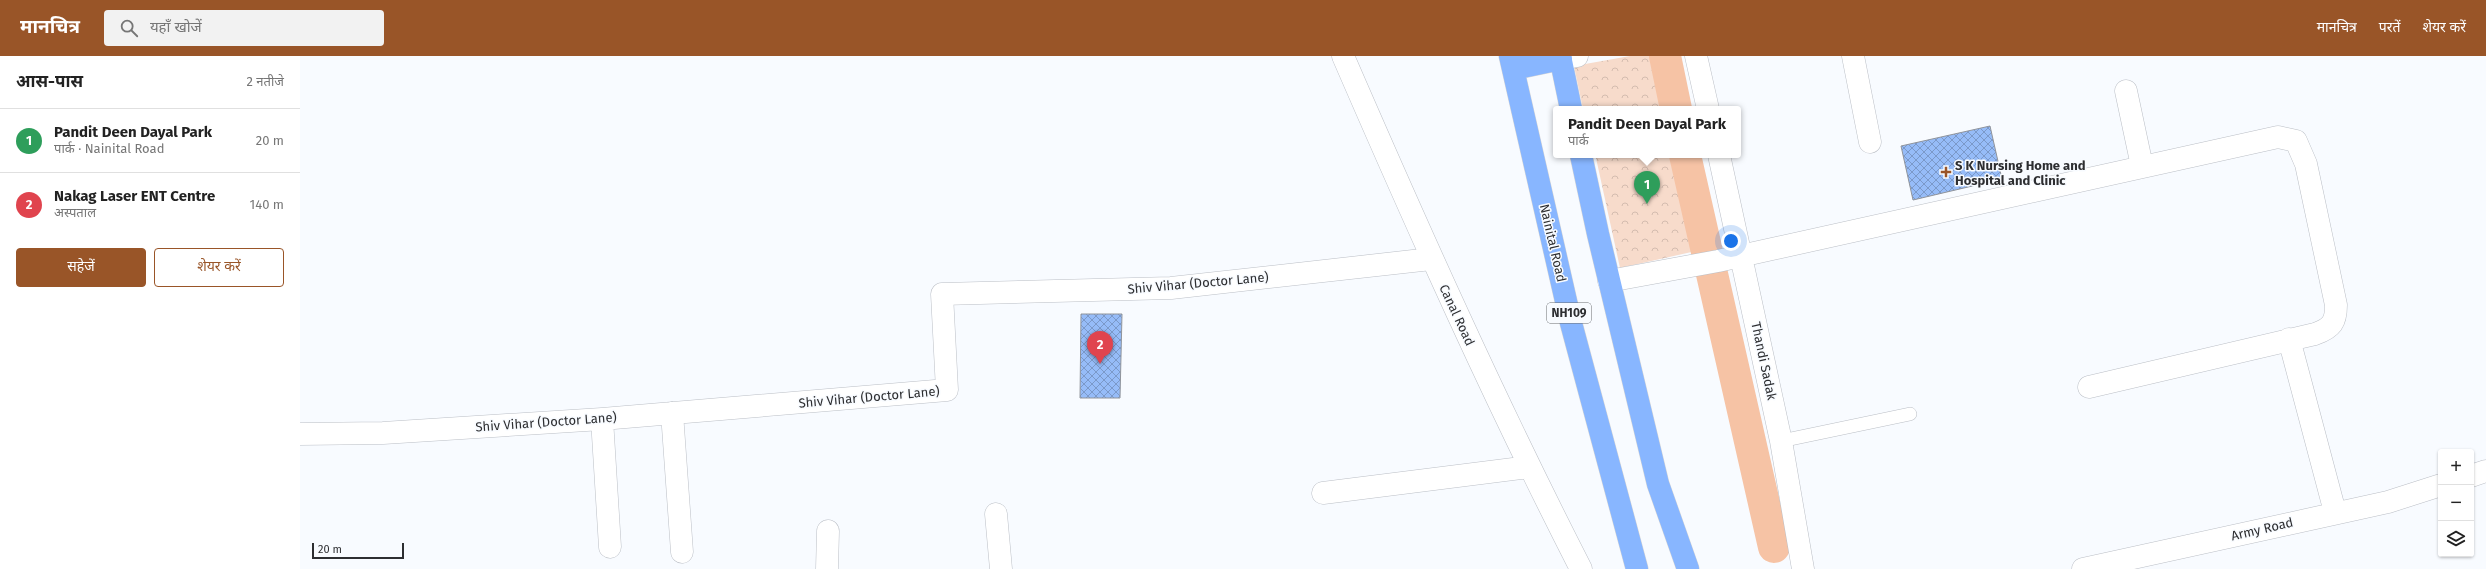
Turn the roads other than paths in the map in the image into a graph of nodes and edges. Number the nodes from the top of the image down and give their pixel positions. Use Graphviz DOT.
graph roads {
  1 [pos="1343,56"];
  2 [pos="1696,56"];
  3 [pos="1853,56"];
  4 [pos="1566,57"];
  5 [pos="1511,62"];
  6 [pos="2126,91"];
  7 [pos="1571,106"];
  8 [pos="1707,106"];
  9 [pos="1870,142"];
  10 [pos="1582,158"];
  11 [pos="1720,158"];
  12 [pos="2142,166"];
  13 [pos="1741,254"];
  14 [pos="1431,259"];
  15 [pos="1609,281"];
  16 [pos="2289,339"];
  17 [pos="2089,387"];
  18 [pos="672,413"];
  19 [pos="1910,414"];
  20 [pos="602,418"];
  21 [pos="300,434"];
  22 [pos="1781,441"];
  23 [pos="1529,467"];
  24 [pos="2486,471"];
  25 [pos="2474,475"];
  26 [pos="2438,486"];
  27 [pos="1324,493"];
  28 [pos="2335,512"];
  29 [pos="996,514"];
  30 [pos="828,531"];
  31 [pos="610,547"];
  32 [pos="682,552"];
  33 [pos="827,569"];
  34 [pos="1001,569"];
  35 [pos="1582,569"];
  36 [pos="1636,569"];
  37 [pos="1688,569"];
  38 [pos="1803,569"];
  39 [pos="2083,569"];
  1 -- 14 [label="street, Canal Road"];
  2 -- 8 [label="street"];
  3 -- 9 [label="street"];
  4 -- 5 [label="highway"];
  4 -- 7 [label="highway"];
  5 -- 36 [label="highway, Nainital Road / NH109"];
  6 -- 12 [label="street"];
  10 -- 15 [label="highway"];
  11 -- 13 [label="street, Thandi Sadak"];
  12 -- 13 [label="street"];
  12 -- 16 [label="street"];
  13 -- 15 [label="street"];
  13 -- 22 [label="street, Thandi Sadak"];
  14 -- 18 [label="street, Shiv Vihar (Doctor Lane)"];
  14 -- 23 [label="street, Canal Road"];
  15 -- 37 [label="highway"];
  16 -- 17 [label="street"];
  16 -- 28 [label="street"];
  18 -- 20 [label="street, Shiv Vihar (Doctor Lane)"];
  18 -- 32 [label="street"];
  19 -- 22 [label="lane"];
  20 -- 21 [label="street, Shiv Vihar (Doctor Lane)"];
  20 -- 31 [label="street"];
  22 -- 38 [label="street, Thandi Sadak"];
  23 -- 27 [label="street"];
  23 -- 35 [label="street, Canal Road"];
  24 -- 25 [label="street"];
  26 -- 28 [label="street, Army Road"];
  28 -- 39 [label="street, Army Road"];
  29 -- 34 [label="street"];
  30 -- 33 [label="street"];
}
